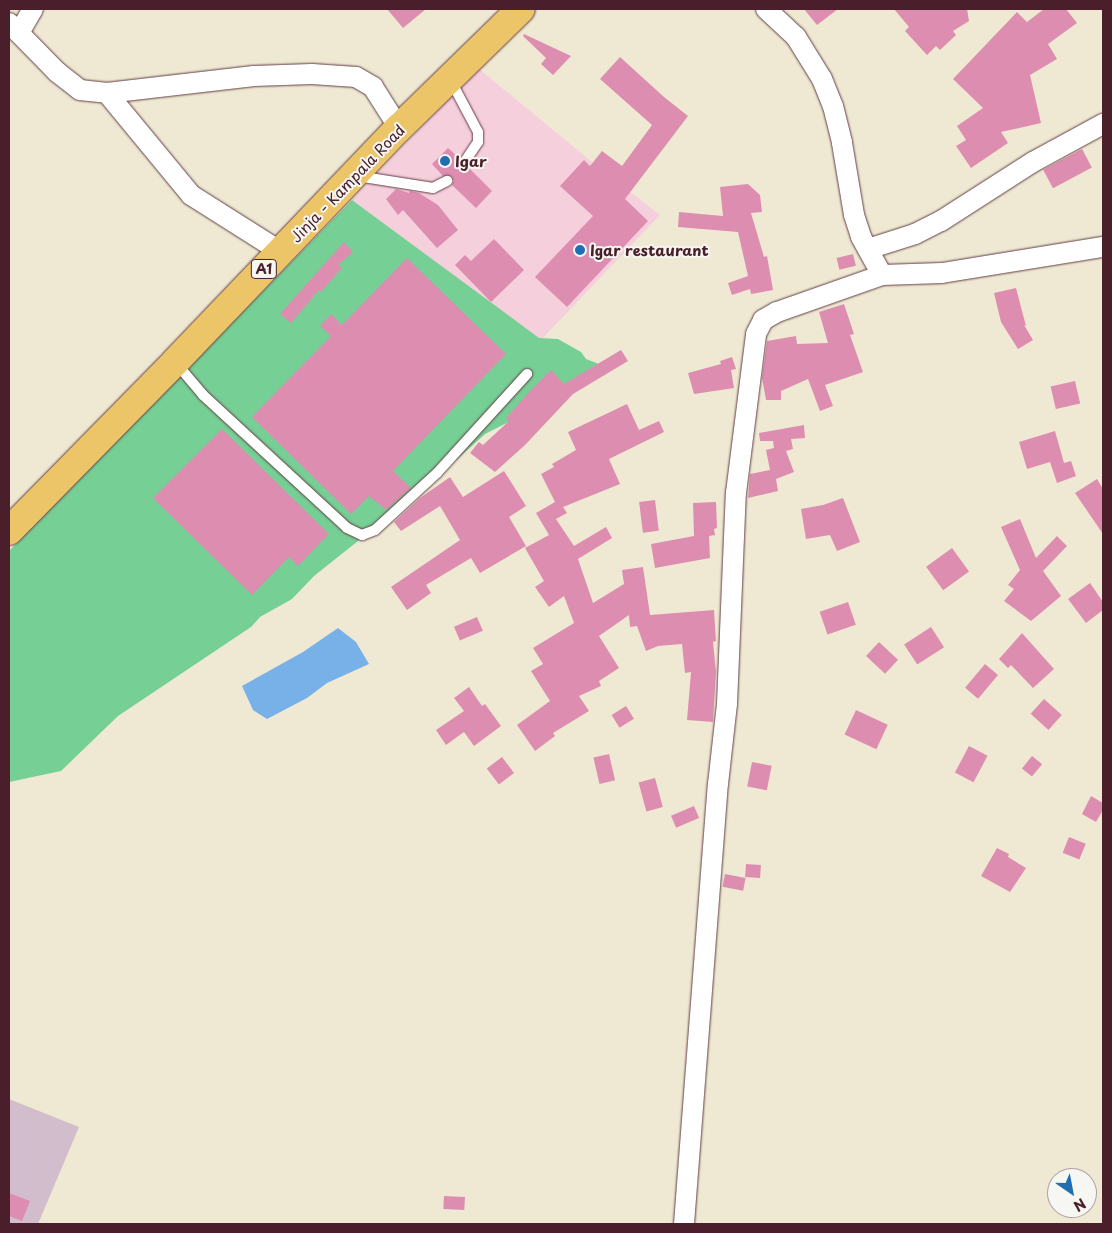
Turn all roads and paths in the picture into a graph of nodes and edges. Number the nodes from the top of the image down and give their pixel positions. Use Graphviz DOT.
graph roads {
  1 [pos="33,9"];
  2 [pos="521,9"];
  3 [pos="766,9"];
  4 [pos="14,28"];
  5 [pos="450,80"];
  6 [pos="107,93"];
  7 [pos="1103,124"];
  8 [pos="399,128"];
  9 [pos="464,164"];
  10 [pos="354,175"];
  11 [pos="447,181"];
  12 [pos="1103,247"];
  13 [pos="868,249"];
  14 [pos="281,252"];
  15 [pos="882,275"];
  16 [pos="175,362"];
  17 [pos="527,374"];
  18 [pos="9,531"];
  19 [pos="684,1224"];
  1 -- 4 [label="street"];
  2 -- 5 [label="highway, Jinja - Kampala Road / A1"];
  3 -- 13 [label="street"];
  4 -- 6 [label="street"];
  5 -- 8 [label="highway, Jinja - Kampala Road / A1"];
  5 -- 9 [label="lane"];
  6 -- 8 [label="street"];
  6 -- 14 [label="street"];
  7 -- 13 [label="street"];
  8 -- 10 [label="highway, Jinja - Kampala Road / A1"];
  10 -- 11 [label="lane"];
  10 -- 14 [label="highway, Jinja - Kampala Road / A1"];
  12 -- 15 [label="street"];
  13 -- 15 [label="street"];
  14 -- 16 [label="highway, Jinja - Kampala Road / A1"];
  15 -- 19 [label="street"];
  16 -- 17 [label="lane"];
  16 -- 18 [label="highway, Jinja - Kampala Road / A1"];
}
